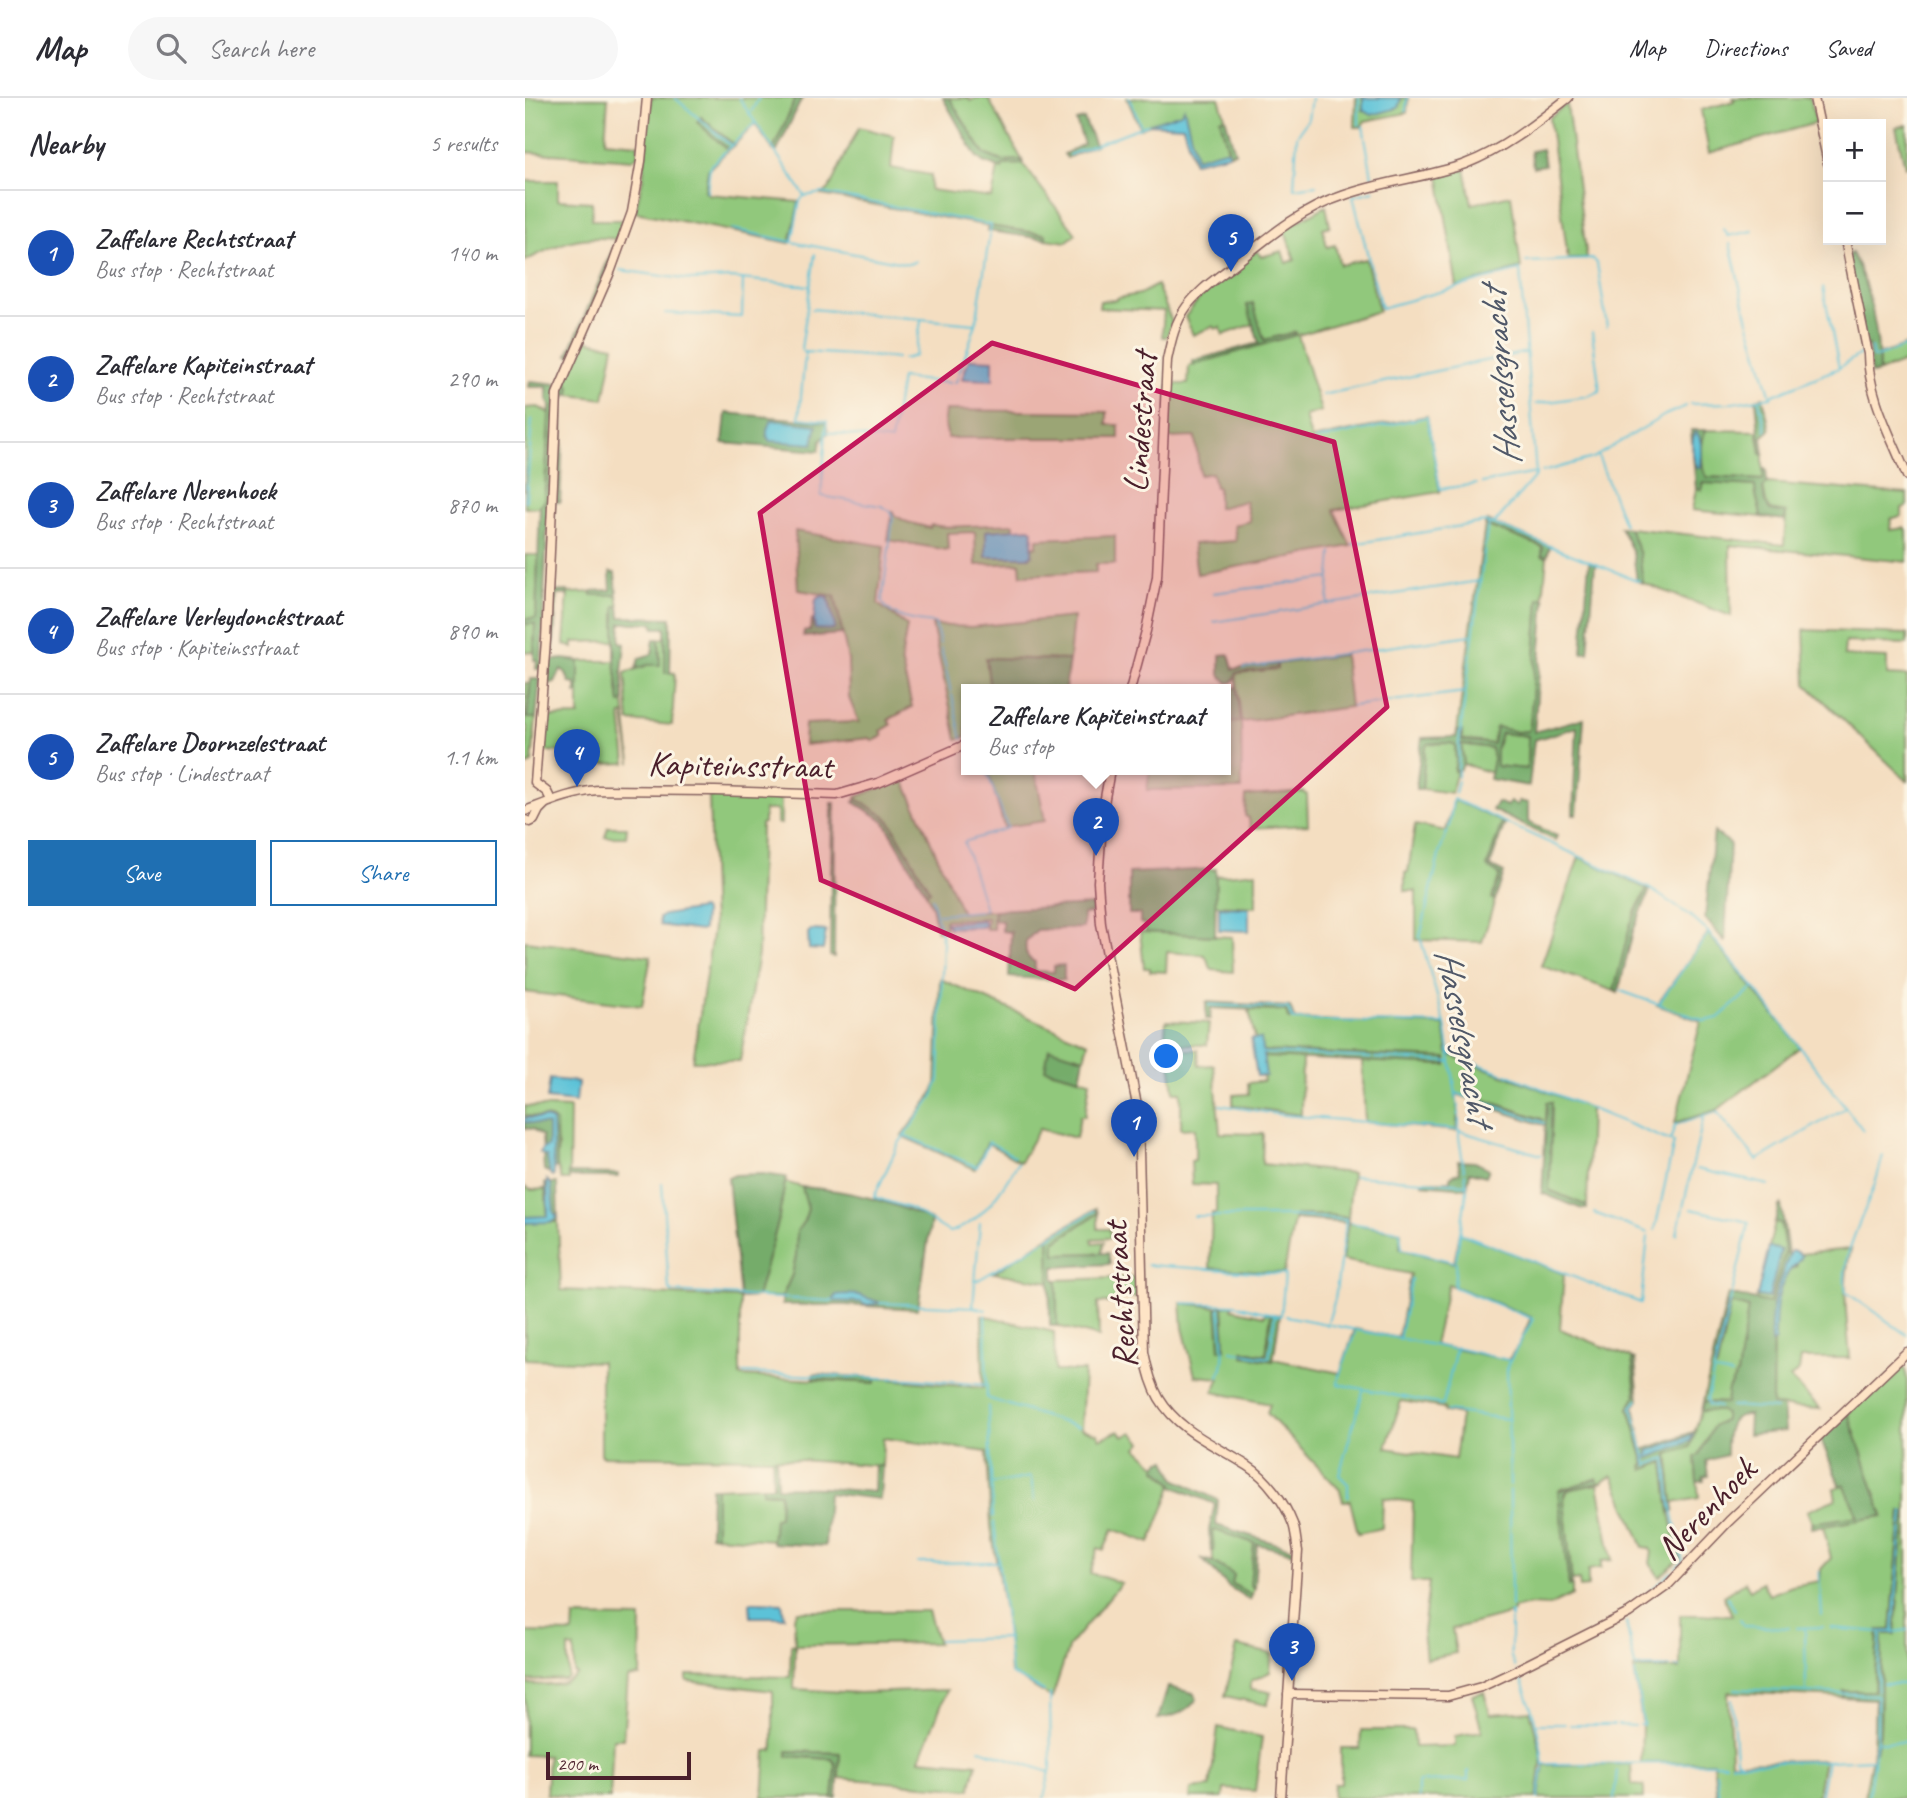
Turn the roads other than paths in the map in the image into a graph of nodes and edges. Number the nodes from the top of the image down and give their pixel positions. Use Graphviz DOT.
graph roads {
  1 [pos="647,98"];
  2 [pos="1568,98"];
  3 [pos="1814,98"];
  4 [pos="1823,140"];
  5 [pos="1846,245"];
  6 [pos="1907,476"];
  7 [pos="1132,684"];
  8 [pos="961,747"];
  9 [pos="1109,775"];
  10 [pos="549,801"];
  11 [pos="531,812"];
  12 [pos="525,820"];
  13 [pos="1907,1352"];
  14 [pos="1288,1694"];
  15 [pos="1282,1798"];
  1 -- 10 [label="street"];
  2 -- 7 [label="street, Lindestraat"];
  3 -- 4 [label="street"];
  5 -- 6 [label="street"];
  8 -- 10 [label="street, Kapiteinsstraat"];
  9 -- 14 [label="street, Rechtstraat"];
  10 -- 11 [label="street, Kapiteinsstraat"];
  11 -- 12 [label="street, Kapiteinsstraat"];
  13 -- 14 [label="street, Nerenhoek"];
  14 -- 15 [label="street, Rechtstraat"];
}
